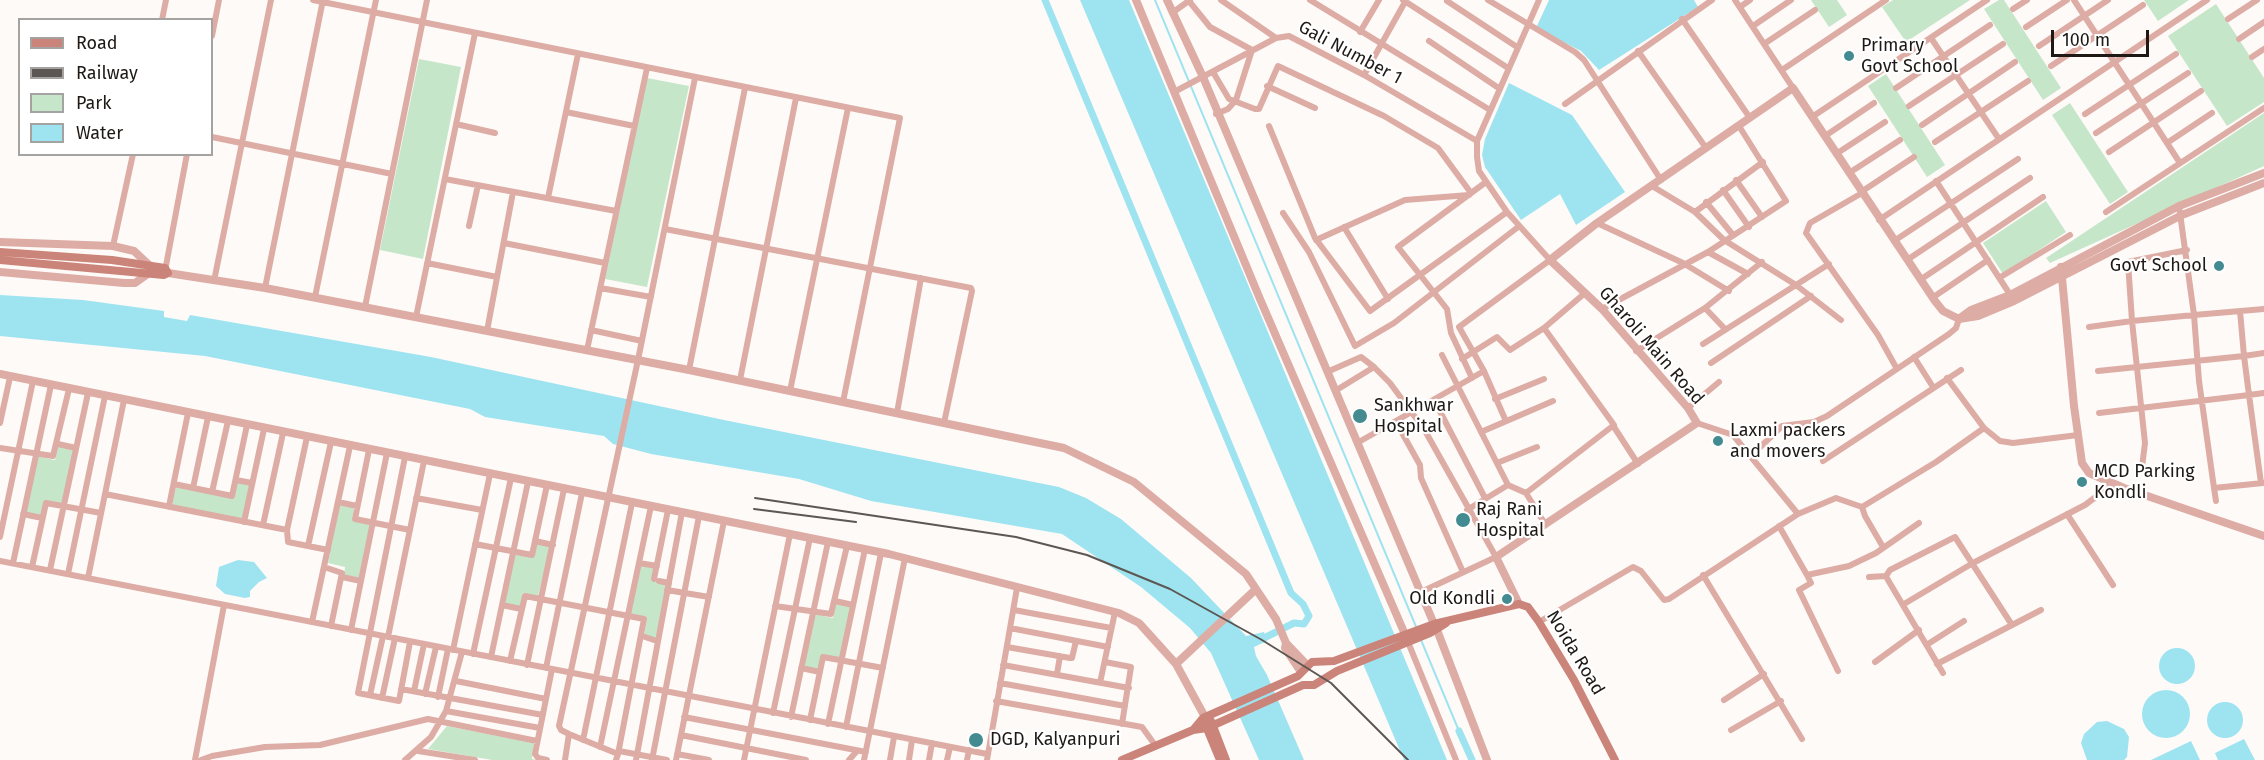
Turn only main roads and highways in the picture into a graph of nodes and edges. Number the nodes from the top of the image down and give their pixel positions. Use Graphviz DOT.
graph roads {
  1 [pos="0,252"];
  2 [pos="0,260"];
  3 [pos="149,269"];
  4 [pos="166,272"];
  5 [pos="1357,658"];
  6 [pos="1327,661"];
  7 [pos="1302,671"];
  8 [pos="1329,676"];
  9 [pos="1302,685"];
  10 [pos="1208,715"];
  11 [pos="1213,725"];
  12 [pos="1193,730"];
  13 [pos="1140,756"];
  14 [pos="1122,760"];
  15 [pos="1220,760"];
  16 [pos="1226,760"];
  17 [pos="1615,760"];
  1 -- 3 [label="main road"];
  2 -- 3 [label="main road"];
  3 -- 4 [label="main road"];
  5 -- 6 [label="main road, Noida Road"];
  5 -- 8 [label="main road, Noida Road"];
  5 -- 17 [label="main road, Noida Road"];
  6 -- 7 [label="main road, Noida Road"];
  6 -- 8 [label="main road"];
  7 -- 9 [label="main road"];
  7 -- 10 [label="main road, Noida Road"];
  8 -- 9 [label="main road, Noida Road"];
  9 -- 11 [label="main road, Noida Road"];
  10 -- 11 [label="main road"];
  10 -- 12 [label="main road"];
  11 -- 12 [label="main road, Noida Road"];
  11 -- 15 [label="main road"];
  11 -- 16 [label="main road"];
  12 -- 13 [label="main road"];
  13 -- 14 [label="main road"];
}
